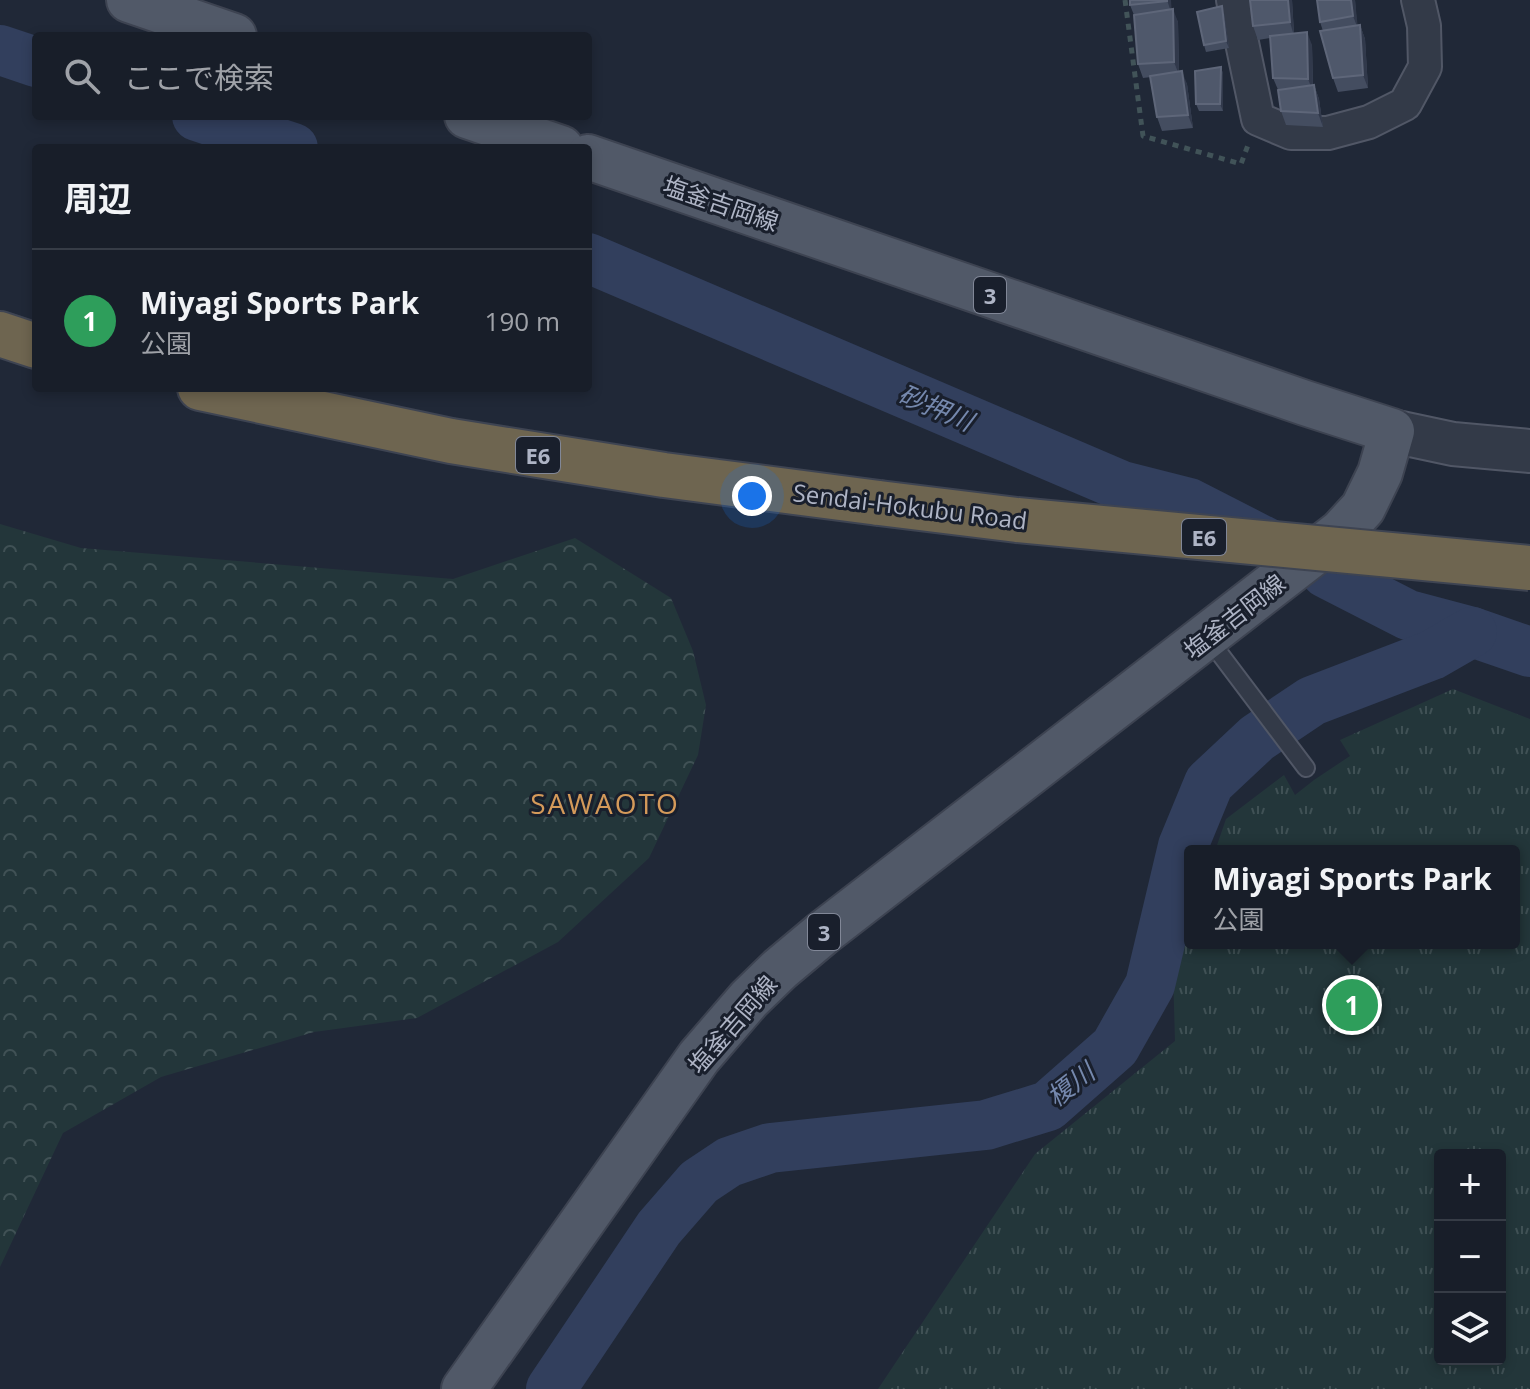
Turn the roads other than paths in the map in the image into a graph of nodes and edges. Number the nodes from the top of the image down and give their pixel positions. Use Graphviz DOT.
graph roads {
  1 [pos="129,0"];
  2 [pos="1233,0"];
  3 [pos="1418,0"];
  4 [pos="222,32"];
  5 [pos="479,120"];
  6 [pos="549,144"];
  7 [pos="592,158"];
  8 [pos="0,334"];
  9 [pos="32,345"];
  10 [pos="0,346"];
  11 [pos="32,351"];
  12 [pos="219,392"];
  13 [pos="1392,431"];
  14 [pos="1530,451"];
  15 [pos="1530,568"];
  16 [pos="1207,637"];
  17 [pos="1306,768"];
  18 [pos="464,1389"];
  1 -- 4 [label="main road"];
  2 -- 3 [label="street"];
  5 -- 6 [label="main road"];
  7 -- 13 [label="main road, 塩釜吉岡線 / 3"];
  8 -- 9 [label="highway"];
  10 -- 11 [label="highway"];
  12 -- 15 [label="highway, Sendai-Hokubu Road / E6, bridge"];
  13 -- 14 [label="street"];
  13 -- 16 [label="main road, 塩釜吉岡線 / 3"];
  16 -- 17 [label="lane"];
  16 -- 18 [label="main road, 塩釜吉岡線 / 3"];
}
